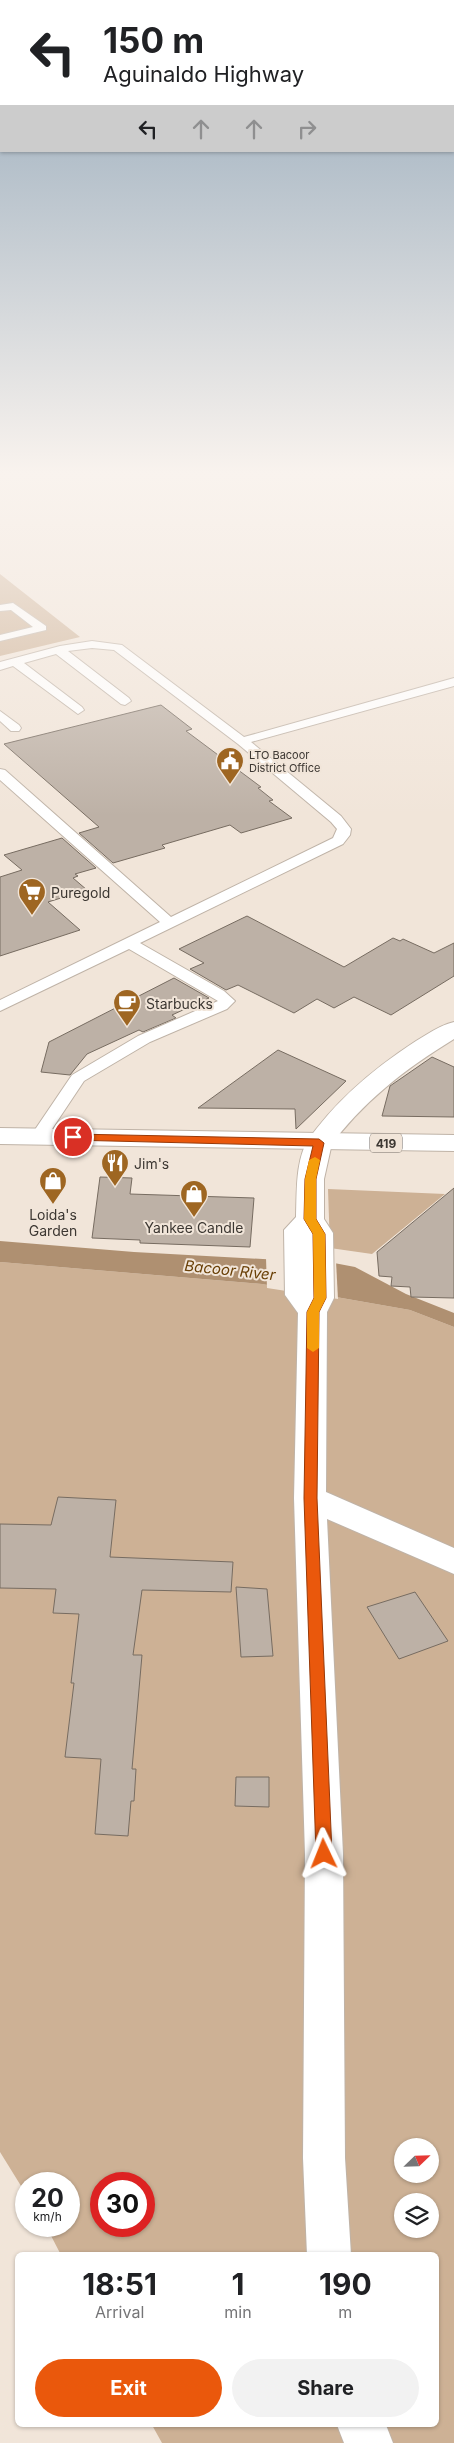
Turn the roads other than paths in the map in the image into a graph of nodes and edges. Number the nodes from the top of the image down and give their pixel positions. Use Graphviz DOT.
graph roads {
  1 [pos="0,608"];
  2 [pos="11,650"];
  3 [pos="60,651"];
  4 [pos="0,666"];
  5 [pos="454,682"];
  6 [pos="125,701"];
  7 [pos="78,710"];
  8 [pos="0,715"];
  9 [pos="15,728"];
  10 [pos="242,741"];
  11 [pos="0,773"];
  12 [pos="169,923"];
  13 [pos="130,943"];
  14 [pos="0,1006"];
  15 [pos="454,1029"];
  16 [pos="0,1136"];
  17 [pos="38,1137"];
  18 [pos="319,1143"];
  19 [pos="454,1143"];
  20 [pos="310,1498"];
  21 [pos="454,1562"];
  22 [pos="329,2252"];
  23 [pos="361,2427"];
  24 [pos="370,2443"];
  1 -- 2 [label="lane"];
  2 -- 3 [label="lane"];
  2 -- 4 [label="lane"];
  2 -- 7 [label="lane"];
  3 -- 6 [label="lane"];
  3 -- 10 [label="lane"];
  5 -- 10 [label="lane"];
  8 -- 9 [label="lane"];
  10 -- 12 [label="lane"];
  11 -- 12 [label="lane"];
  12 -- 13 [label="lane"];
  13 -- 14 [label="lane"];
  13 -- 17 [label="lane"];
  15 -- 18 [label="main road"];
  16 -- 17 [label="main road, 419"];
  17 -- 18 [label="main road, 419"];
  18 -- 19 [label="main road, 419"];
  18 -- 20 [label="main road"];
  20 -- 21 [label="main road"];
  20 -- 22 [label="main road"];
  23 -- 24 [label="main road"];
}
